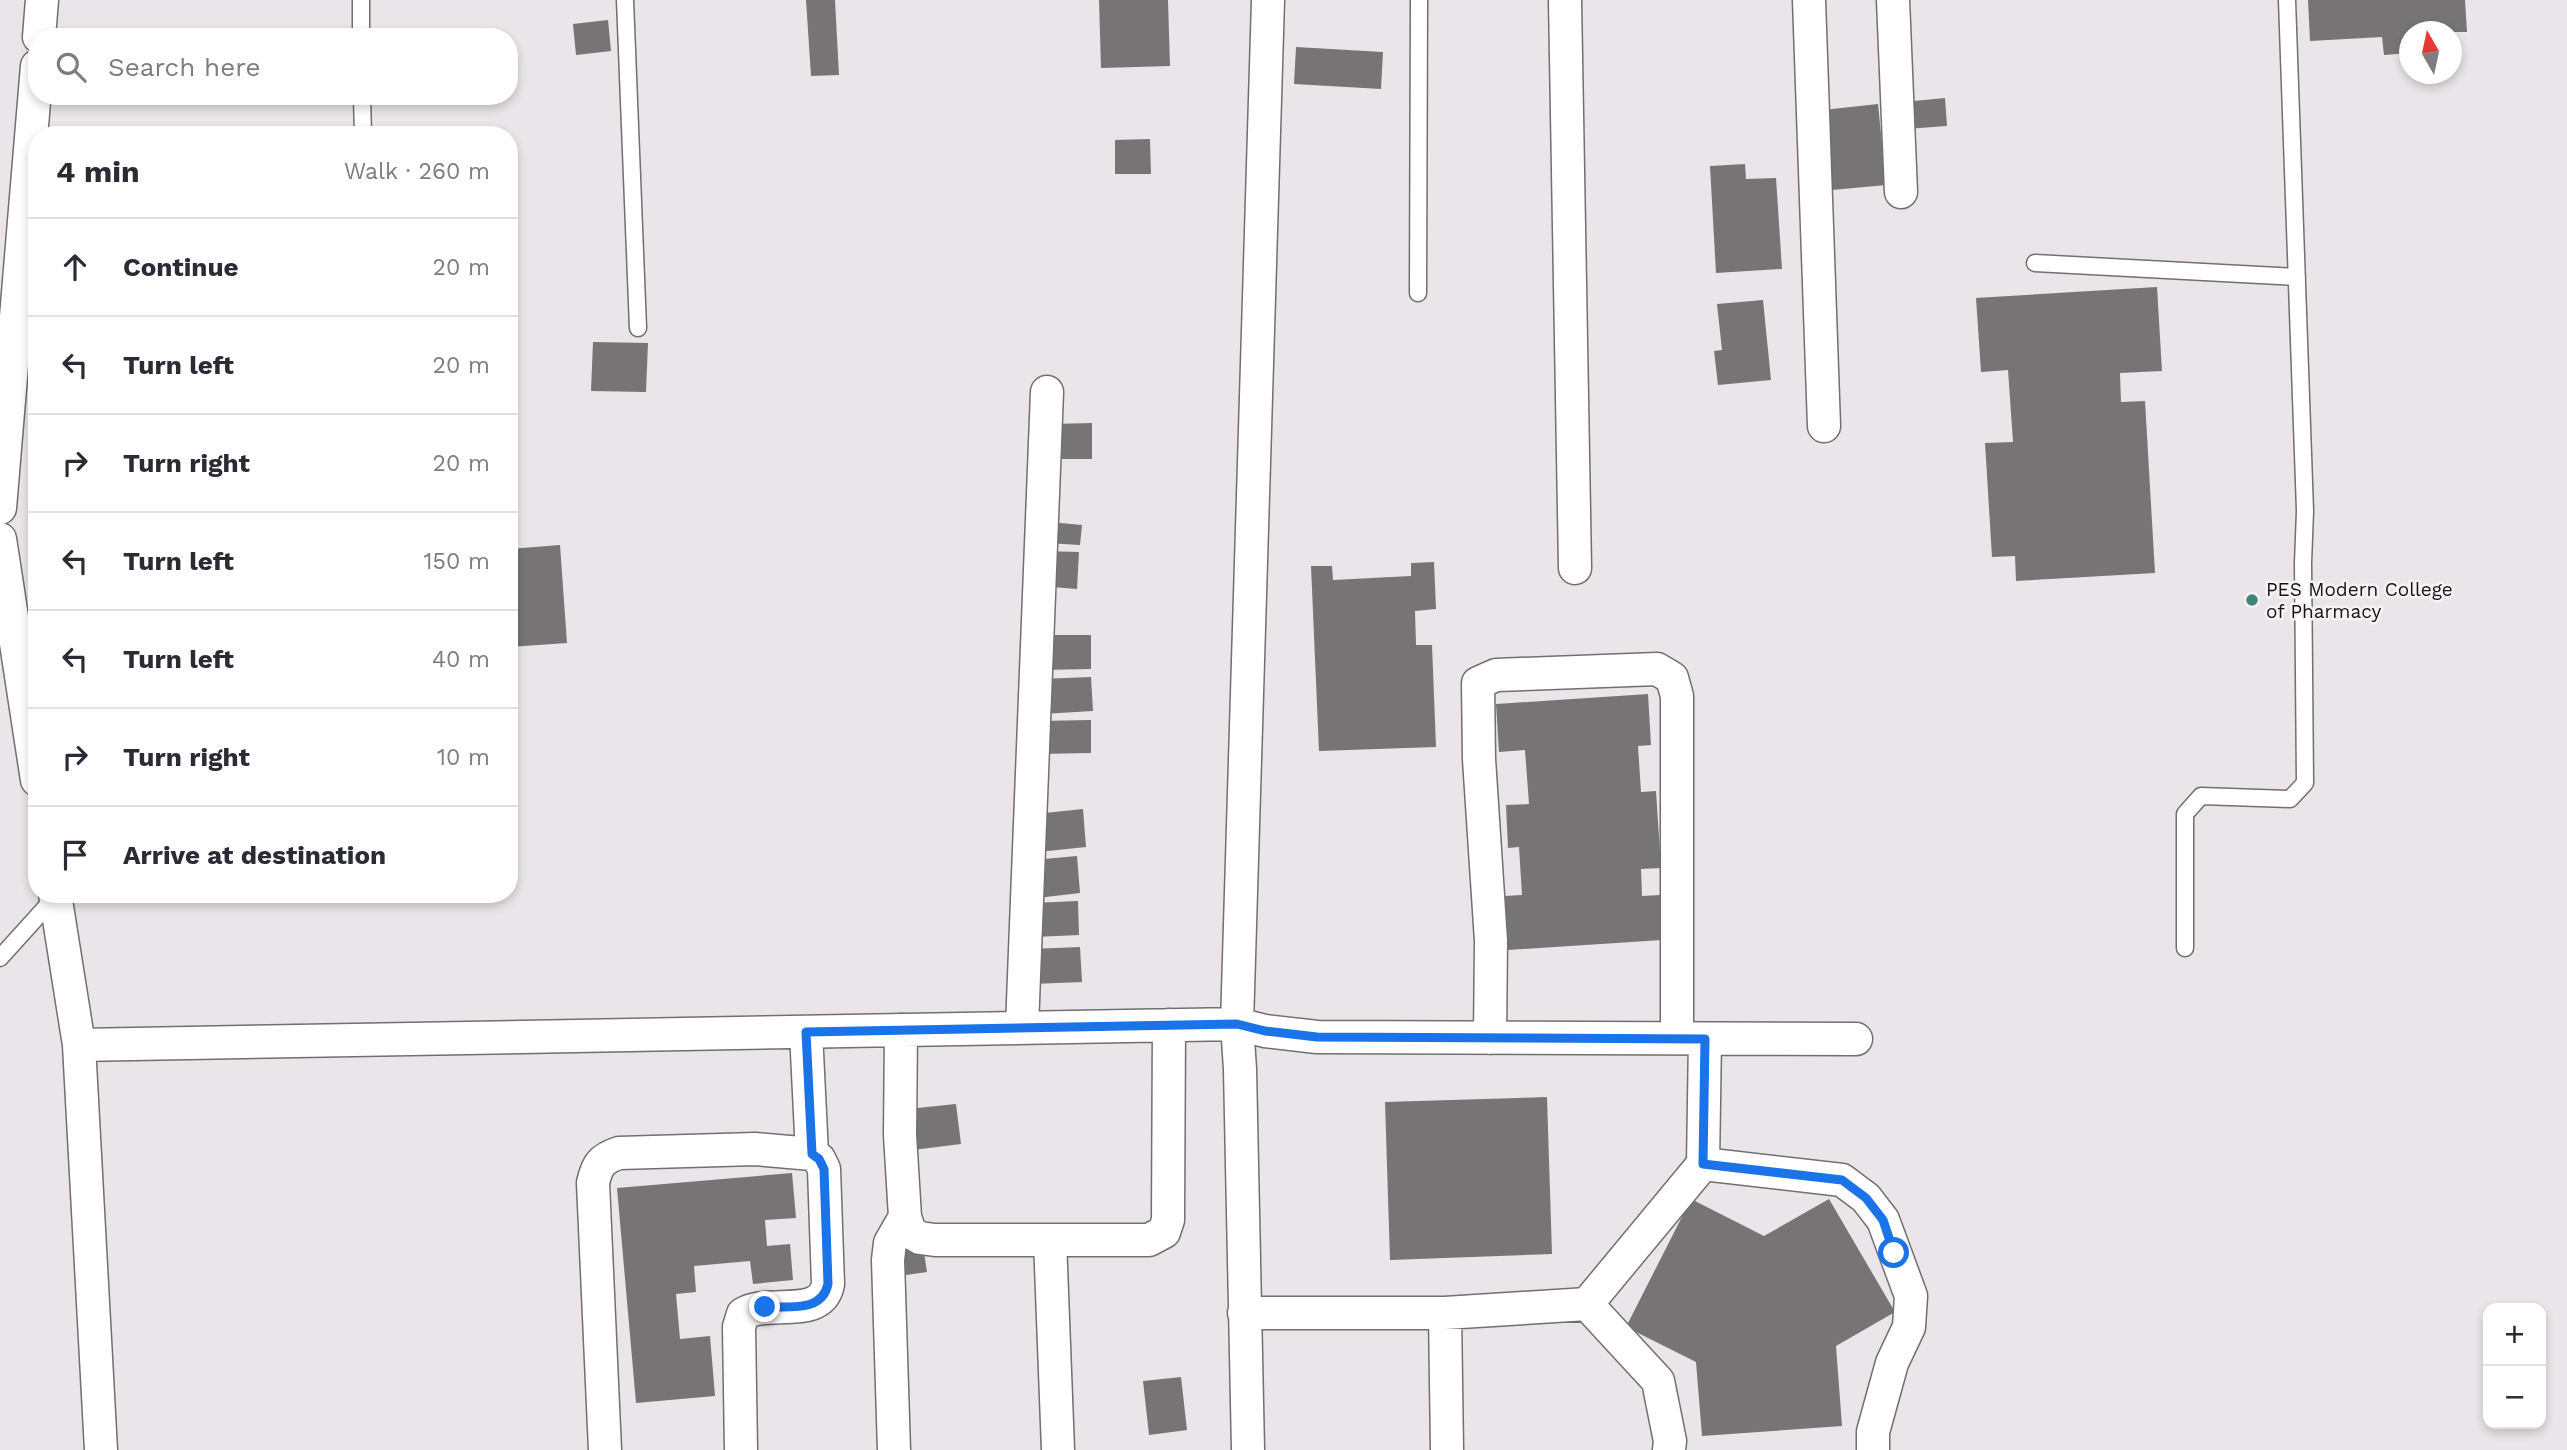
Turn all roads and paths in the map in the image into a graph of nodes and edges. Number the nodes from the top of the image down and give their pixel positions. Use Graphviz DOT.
graph roads {
  1 [pos="42,0"];
  2 [pos="361,0"];
  3 [pos="625,0"];
  4 [pos="1268,0"];
  5 [pos="1419,0"];
  6 [pos="1565,0"];
  7 [pos="1809,0"];
  8 [pos="1893,0"];
  9 [pos="2287,0"];
  10 [pos="40,28"];
  11 [pos="361,28"];
  12 [pos="34,105"];
  13 [pos="362,105"];
  14 [pos="32,126"];
  15 [pos="363,126"];
  16 [pos="28,174"];
  17 [pos="1901,192"];
  18 [pos="2035,264"];
  19 [pos="2297,277"];
  20 [pos="1418,292"];
  21 [pos="638,328"];
  22 [pos="1046,392"];
  23 [pos="1824,426"];
  24 [pos="0,508"];
  25 [pos="0,539"];
  26 [pos="1575,568"];
  27 [pos="28,721"];
  28 [pos="48,903"];
  29 [pos="56,903"];
  30 [pos="2185,948"];
  31 [pos="0,958"];
  32 [pos="1237,1024"];
  33 [pos="1169,1025"];
  34 [pos="1023,1027"];
  35 [pos="901,1030"];
  36 [pos="806,1032"];
  37 [pos="1490,1038"];
  38 [pos="1691,1039"];
  39 [pos="1856,1039"];
  40 [pos="79,1045"];
  41 [pos="812,1154"];
  42 [pos="1703,1164"];
  43 [pos="905,1217"];
  44 [pos="1050,1240"];
  45 [pos="1587,1304"];
  46 [pos="1244,1312"];
  47 [pos="1445,1313"];
  48 [pos="102,1450"];
  49 [pos="605,1450"];
  50 [pos="741,1450"];
  51 [pos="894,1450"];
  52 [pos="1058,1450"];
  53 [pos="1248,1450"];
  54 [pos="1447,1450"];
  55 [pos="1669,1450"];
  56 [pos="1873,1450"];
  1 -- 10 [label="street"];
  2 -- 11 [label="lane"];
  3 -- 21 [label="lane"];
  4 -- 32 [label="street"];
  5 -- 20 [label="lane"];
  6 -- 26 [label="street"];
  7 -- 23 [label="street"];
  8 -- 17 [label="street"];
  9 -- 19 [label="lane"];
  12 -- 14 [label="street"];
  13 -- 15 [label="lane"];
  16 -- 24 [label="street"];
  18 -- 19 [label="lane"];
  19 -- 30 [label="lane"];
  22 -- 34 [label="street"];
  25 -- 27 [label="street"];
  28 -- 31 [label="lane"];
  29 -- 40 [label="street"];
  32 -- 33 [label="street"];
  32 -- 37 [label="street"];
  32 -- 46 [label="street"];
  33 -- 34 [label="street"];
  33 -- 44 [label="street"];
  34 -- 35 [label="street"];
  35 -- 36 [label="street"];
  35 -- 43 [label="street"];
  36 -- 40 [label="street"];
  36 -- 41 [label="street"];
  37 -- 38 [label="street"];
  37 -- 38 [label="street"];
  38 -- 39 [label="street"];
  38 -- 42 [label="street"];
  40 -- 48 [label="street"];
  41 -- 49 [label="street"];
  41 -- 50 [label="street"];
  42 -- 45 [label="street"];
  42 -- 56 [label="street"];
  43 -- 44 [label="street"];
  43 -- 51 [label="street"];
  44 -- 52 [label="street"];
  45 -- 47 [label="street"];
  45 -- 55 [label="street"];
  46 -- 47 [label="street"];
  46 -- 53 [label="street"];
  47 -- 54 [label="street"];
}
